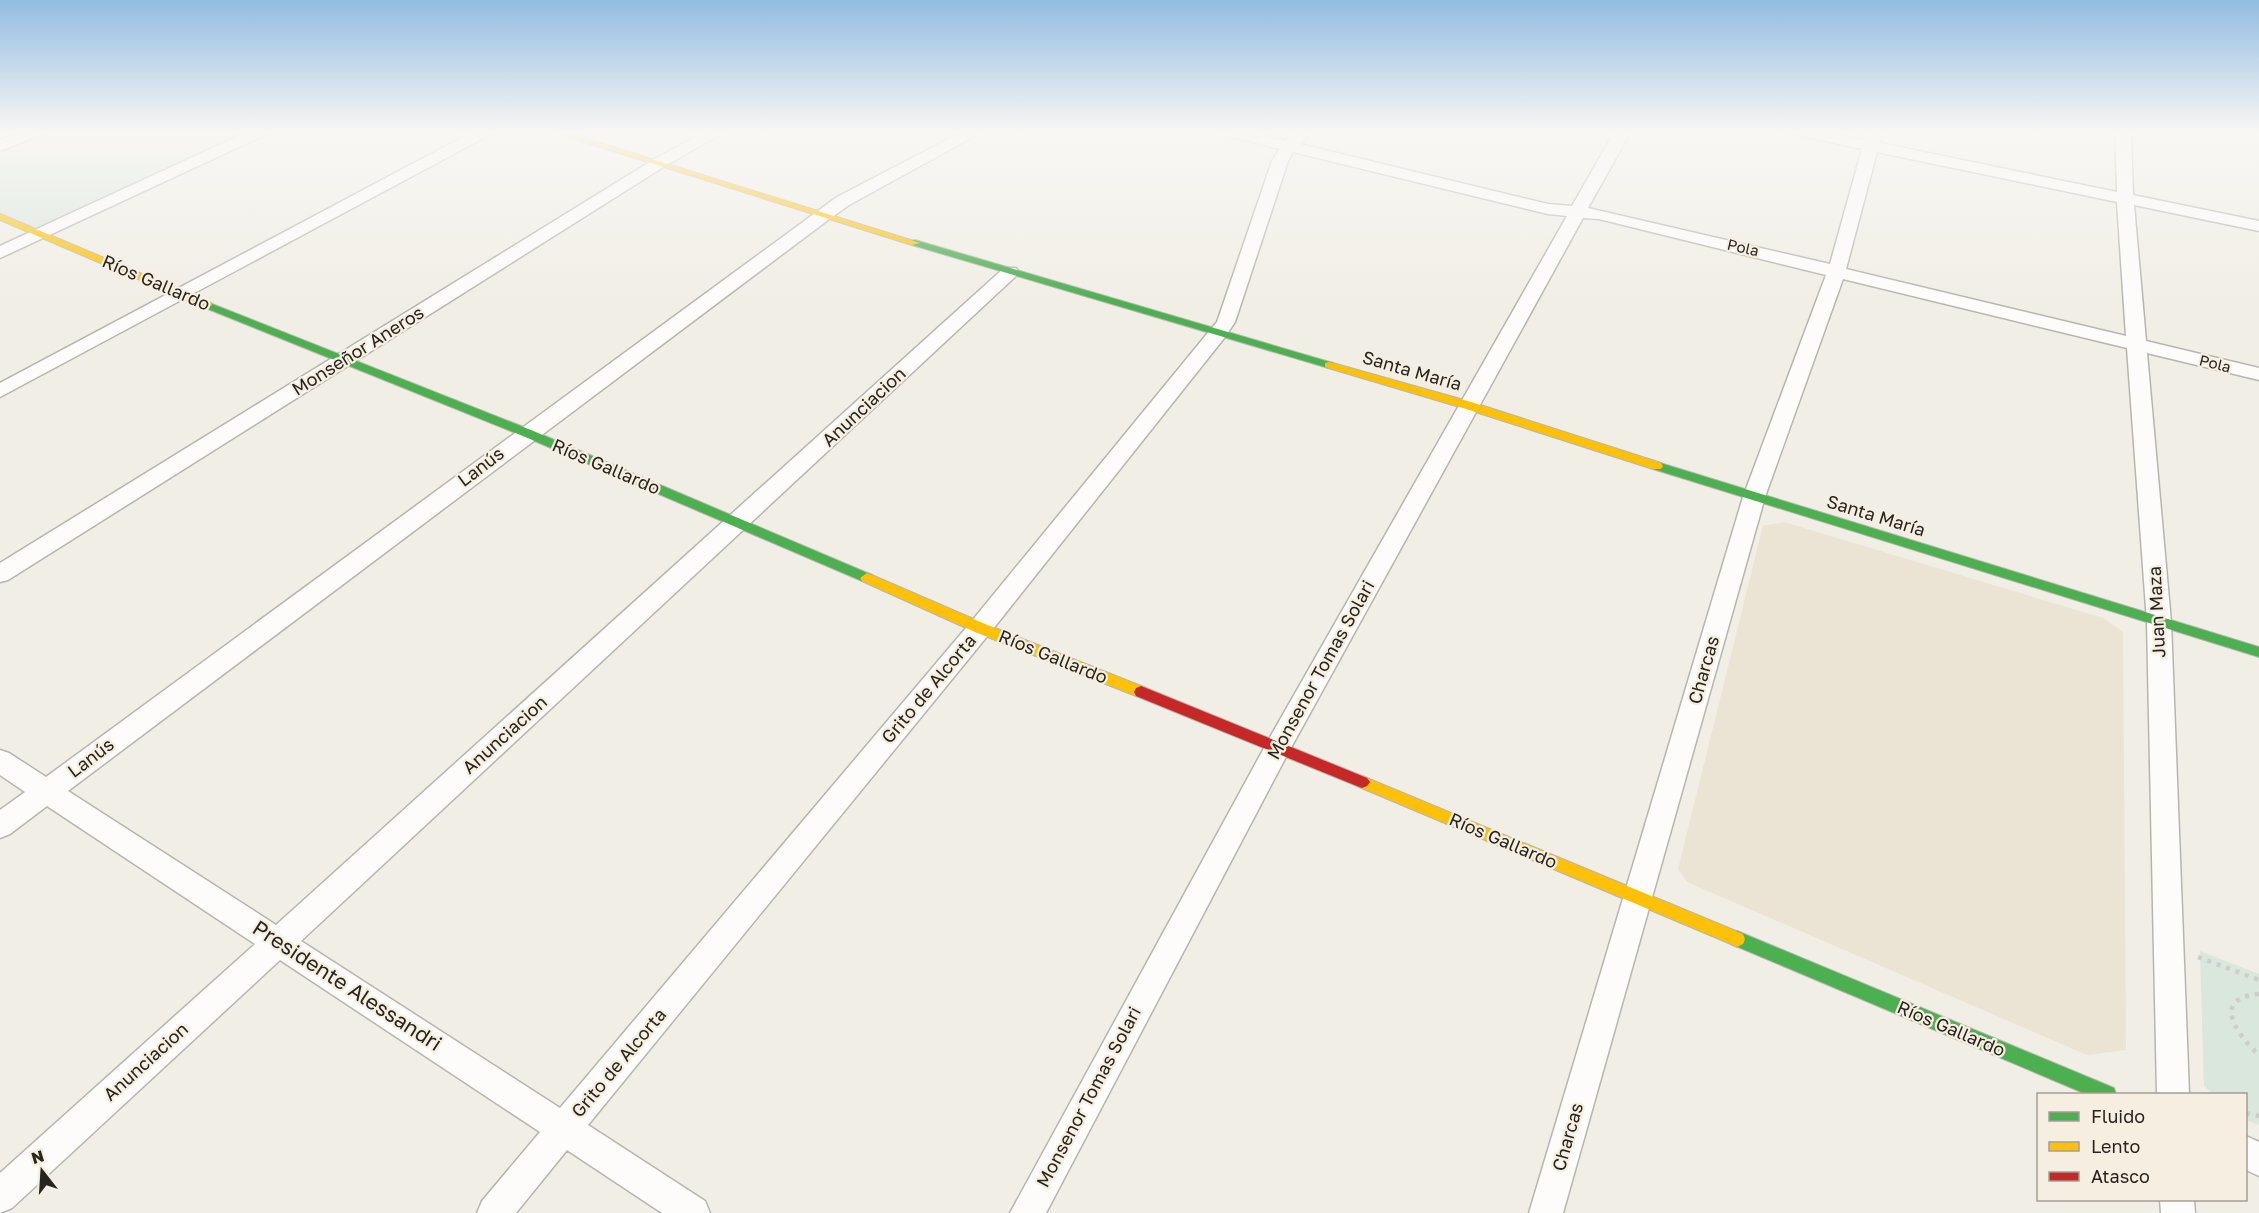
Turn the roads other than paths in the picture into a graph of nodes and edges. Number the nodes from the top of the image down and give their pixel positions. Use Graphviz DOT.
graph roads {
  1 [pos="141,188"];
  2 [pos="380,188"];
  3 [pos="620,188"];
  4 [pos="735,188"];
  5 [pos="868,188"];
  6 [pos="1271,188"];
  7 [pos="1460,188"];
  8 [pos="1591,188"];
  9 [pos="1860,188"];
  10 [pos="2081,188"];
  11 [pos="2125,188"];
  12 [pos="2125,198"];
  13 [pos="1577,212"];
  14 [pos="822,216"];
  15 [pos="0,217"];
  16 [pos="2259,226"];
  17 [pos="42,234"];
  18 [pos="0,253"];
  19 [pos="1838,270"];
  20 [pos="1010,272"];
  21 [pos="180,294"];
  22 [pos="1218,333"];
  23 [pos="2137,344"];
  24 [pos="345,360"];
  25 [pos="2259,374"];
  26 [pos="0,391"];
  27 [pos="1467,405"];
  28 [pos="527,433"];
  29 [pos="1754,497"];
  30 [pos="739,522"];
  31 [pos="0,574"];
  32 [pos="2158,622"];
  33 [pos="980,628"];
  34 [pos="2259,652"];
  35 [pos="1278,747"];
  36 [pos="0,761"];
  37 [pos="46,792"];
  38 [pos="0,826"];
  39 [pos="1638,898"];
  40 [pos="278,941"];
  41 [pos="2102,1093"];
  42 [pos="2173,1093"];
  43 [pos="565,1128"];
  44 [pos="0,1196"];
  45 [pos="494,1213"];
  46 [pos="693,1213"];
  47 [pos="1027,1213"];
  48 [pos="1546,1213"];
  1 -- 17 [label="street"];
  2 -- 21 [label="street"];
  3 -- 24 [label="street, Monseñor Aneros"];
  4 -- 14 [label="street, Santa María"];
  5 -- 14 [label="street, Lanús"];
  6 -- 22 [label="street, Grito de Alcorta"];
  7 -- 13 [label="street, Pola"];
  8 -- 13 [label="street, Monsenor Tomas Solari"];
  9 -- 19 [label="street, Charcas"];
  10 -- 12 [label="street"];
  11 -- 12 [label="street, Juan Maza"];
  12 -- 16 [label="street"];
  12 -- 23 [label="street, Juan Maza"];
  13 -- 19 [label="street, Pola"];
  13 -- 27 [label="street, Monsenor Tomas Solari"];
  14 -- 20 [label="street, Santa María"];
  14 -- 28 [label="street, Lanús"];
  15 -- 17 [label="street, Ríos Gallardo"];
  17 -- 18 [label="street"];
  17 -- 21 [label="street, Ríos Gallardo"];
  19 -- 23 [label="street, Pola"];
  19 -- 29 [label="street, Charcas"];
  20 -- 22 [label="street, Santa María"];
  20 -- 30 [label="street, Anunciacion"];
  21 -- 24 [label="street, Ríos Gallardo"];
  21 -- 26 [label="street"];
  22 -- 27 [label="street, Santa María"];
  22 -- 33 [label="street, Grito de Alcorta"];
  23 -- 25 [label="street, Pola"];
  23 -- 32 [label="street, Juan Maza"];
  24 -- 28 [label="street, Ríos Gallardo"];
  24 -- 31 [label="street, Monseñor Aneros"];
  27 -- 29 [label="street, Santa María"];
  27 -- 35 [label="street, Monsenor Tomas Solari"];
  28 -- 30 [label="street, Ríos Gallardo"];
  28 -- 37 [label="street, Lanús"];
  29 -- 32 [label="street, Santa María"];
  29 -- 39 [label="street, Charcas"];
  30 -- 33 [label="street, Ríos Gallardo"];
  30 -- 40 [label="street, Anunciacion"];
  32 -- 34 [label="street, Santa María"];
  32 -- 42 [label="street, Juan Maza"];
  33 -- 35 [label="street, Ríos Gallardo"];
  33 -- 43 [label="street, Grito de Alcorta"];
  35 -- 39 [label="street, Ríos Gallardo"];
  35 -- 47 [label="street, Monsenor Tomas Solari"];
  36 -- 37 [label="street, Presidente Alessandri"];
  37 -- 38 [label="street, Lanús"];
  37 -- 40 [label="street, Presidente Alessandri"];
  39 -- 41 [label="street, Ríos Gallardo"];
  39 -- 48 [label="street, Charcas"];
  40 -- 43 [label="street, Presidente Alessandri"];
  40 -- 44 [label="street, Anunciacion"];
  43 -- 45 [label="street, Grito de Alcorta"];
  43 -- 46 [label="street, Presidente Alessandri"];
}
